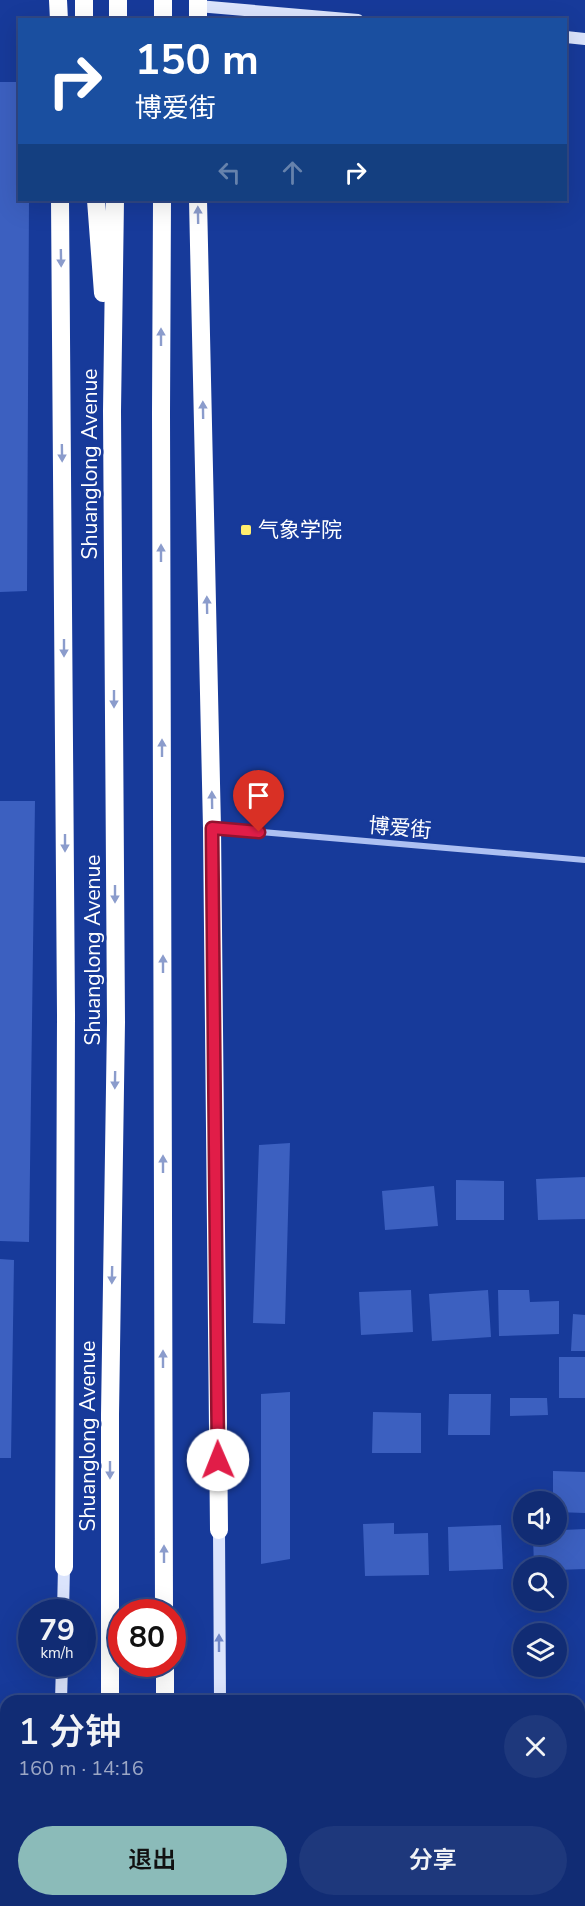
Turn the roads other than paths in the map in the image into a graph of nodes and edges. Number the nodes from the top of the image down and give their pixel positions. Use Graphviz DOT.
graph roads {
  1 [pos="58,0"];
  2 [pos="84,0"];
  3 [pos="118,0"];
  4 [pos="164,0"];
  5 [pos="198,9"];
  6 [pos="59,18"];
  7 [pos="84,18"];
  8 [pos="118,18"];
  9 [pos="163,18"];
  10 [pos="329,18"];
  11 [pos="567,37"];
  12 [pos="585,39"];
  13 [pos="60,201"];
  14 [pos="96,201"];
  15 [pos="115,201"];
  16 [pos="162,201"];
  17 [pos="198,201"];
  18 [pos="112,411"];
  19 [pos="212,828"];
  20 [pos="585,861"];
  21 [pos="219,1530"];
  22 [pos="63,1567"];
  23 [pos="63,1599"];
  24 [pos="164,1599"];
  25 [pos="62,1677"];
  26 [pos="165,1677"];
  27 [pos="61,1695"];
  28 [pos="110,1695"];
  29 [pos="165,1695"];
  30 [pos="220,1695"];
  1 -- 6 [label="highway"];
  2 -- 7 [label="highway"];
  3 -- 8 [label="highway"];
  4 -- 9 [label="highway"];
  5 -- 10 [label="street"];
  11 -- 12 [label="street"];
  13 -- 22 [label="highway, Shuanglong Avenue, one-way"];
  14 -- 18 [label="highway"];
  15 -- 18 [label="highway, Shuanglong Avenue"];
  24 -- 16 [label="highway, one-way"];
  19 -- 17 [label="highway, one-way"];
  18 -- 28 [label="highway, Shuanglong Avenue, one-way"];
  19 -- 20 [label="street, 博爱街"];
  19 -- 21 [label="highway"];
  30 -- 21 [label="street, one-way"];
  22 -- 23 [label="street"];
  25 -- 27 [label="street"];
  26 -- 29 [label="highway"];
}
